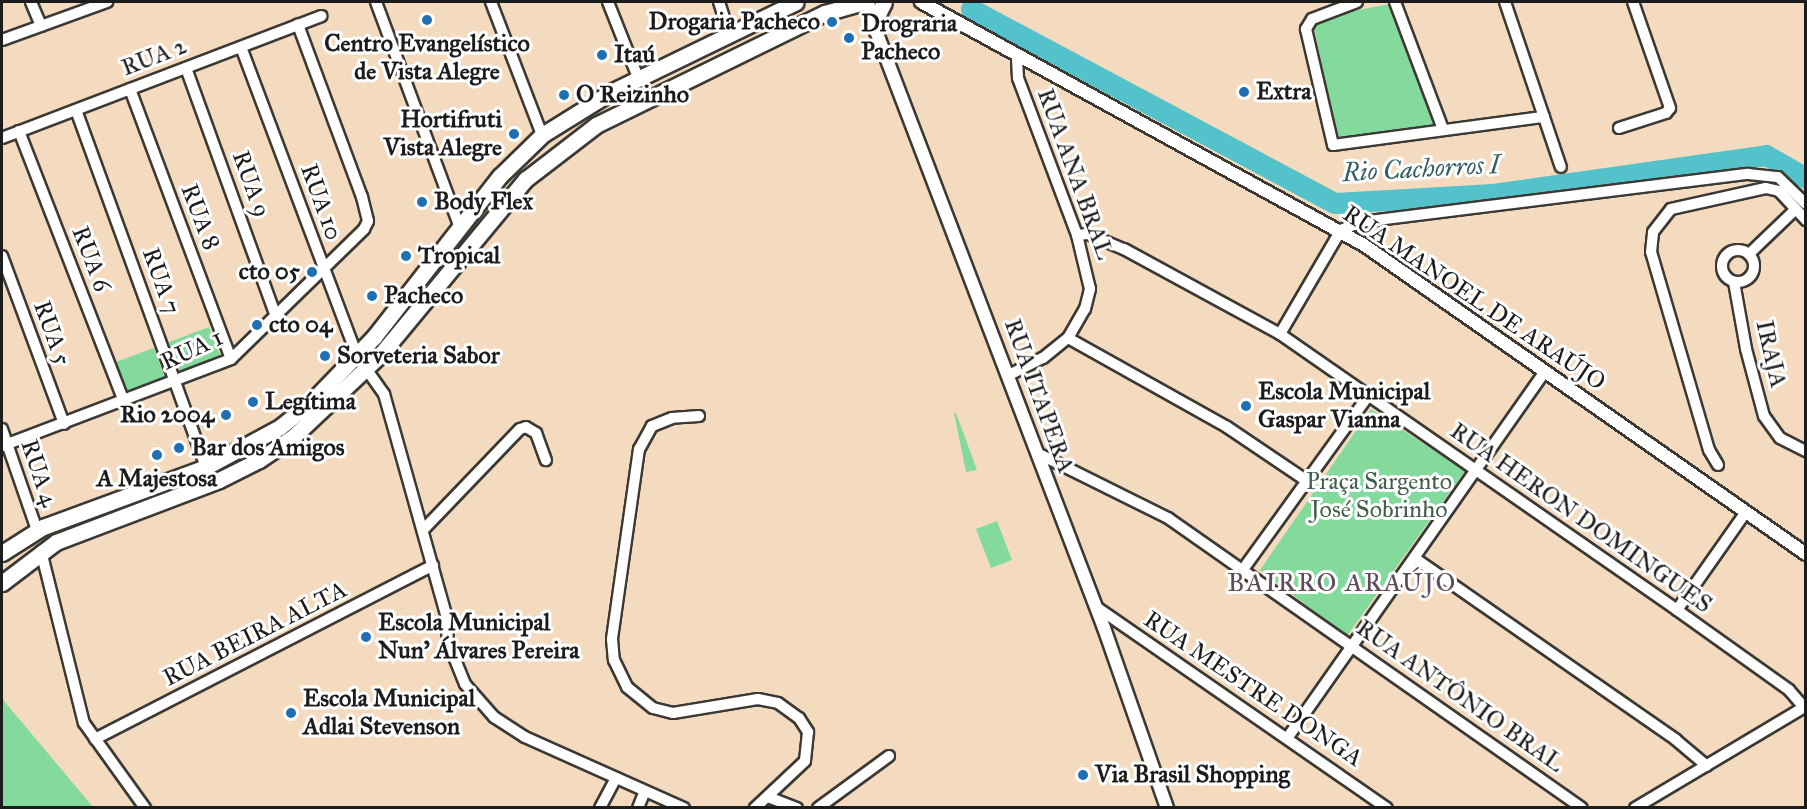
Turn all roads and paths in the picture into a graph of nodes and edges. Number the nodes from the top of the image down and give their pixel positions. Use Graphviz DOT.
graph roads {
  1 [pos="31,2"];
  2 [pos="107,2"];
  3 [pos="376,2"];
  4 [pos="491,2"];
  5 [pos="608,2"];
  6 [pos="719,2"];
  7 [pos="796,2"];
  8 [pos="866,2"];
  9 [pos="884,2"];
  10 [pos="921,2"];
  11 [pos="1357,2"];
  12 [pos="1395,2"];
  13 [pos="1505,2"];
  14 [pos="1633,2"];
  15 [pos="946,7"];
  16 [pos="322,16"];
  17 [pos="874,22"];
  18 [pos="298,25"];
  19 [pos="41,26"];
  20 [pos="730,35"];
  21 [pos="2,40"];
  22 [pos="242,47"];
  23 [pos="1017,57"];
  24 [pos="186,68"];
  25 [pos="639,80"];
  26 [pos="130,89"];
  27 [pos="76,110"];
  28 [pos="1544,117"];
  29 [pos="1619,128"];
  30 [pos="1443,129"];
  31 [pos="19,131"];
  32 [pos="542,135"];
  33 [pos="2,138"];
  34 [pos="1561,167"];
  35 [pos="1801,206"];
  36 [pos="1806,220"];
  37 [pos="459,225"];
  38 [pos="1341,230"];
  39 [pos="1077,235"];
  40 [pos="1749,254"];
  41 [pos="2,256"];
  42 [pos="324,268"];
  43 [pos="1734,282"];
  44 [pos="276,316"];
  45 [pos="1280,334"];
  46 [pos="1068,338"];
  47 [pos="357,356"];
  48 [pos="231,359"];
  49 [pos="367,368"];
  50 [pos="1545,372"];
  51 [pos="1009,375"];
  52 [pos="175,382"];
  53 [pos="1368,396"];
  54 [pos="124,402"];
  55 [pos="699,416"];
  56 [pos="64,424"];
  57 [pos="2,429"];
  58 [pos="4,445"];
  59 [pos="1806,451"];
  60 [pos="1037,453"];
  61 [pos="546,460"];
  62 [pos="1718,465"];
  63 [pos="206,467"];
  64 [pos="1475,471"];
  65 [pos="1307,481"];
  66 [pos="1746,512"];
  67 [pos="37,530"];
  68 [pos="423,530"];
  69 [pos="41,551"];
  70 [pos="2,553"];
  71 [pos="1806,554"];
  72 [pos="1416,559"];
  73 [pos="433,565"];
  74 [pos="1244,568"];
  75 [pos="2,583"];
  76 [pos="1095,606"];
  77 [pos="1677,610"];
  78 [pos="1352,646"];
  79 [pos="1805,706"];
  80 [pos="1288,737"];
  81 [pos="95,739"];
  82 [pos="889,756"];
  83 [pos="1707,766"];
  84 [pos="616,778"];
  85 [pos="645,791"];
  86 [pos="768,797"];
  87 [pos="145,807"];
  88 [pos="600,807"];
  89 [pos="638,807"];
  90 [pos="684,807"];
  91 [pos="755,807"];
  92 [pos="797,807"];
  93 [pos="818,807"];
  94 [pos="1167,807"];
  95 [pos="1387,807"];
  96 [pos="1582,807"];
  97 [pos="1635,807"];
  1 -- 19 [label="street"];
  2 -- 19 [label="street"];
  3 -- 37 [label="street"];
  4 -- 32 [label="street"];
  5 -- 25 [label="street"];
  6 -- 20 [label="street"];
  7 -- 20 [label="main road"];
  8 -- 17 [label="street, RUA ITAPERA"];
  8 -- 49 [label="main road"];
  9 -- 17 [label="main road"];
  10 -- 15 [label="street, RUA MANOEL DE ARAÚJO"];
  11 -- 30 [label="street"];
  12 -- 30 [label="street"];
  13 -- 28 [label="street"];
  14 -- 29 [label="street"];
  15 -- 23 [label="street, RUA MANOEL DE ARAÚJO"];
  16 -- 18 [label="street, RUA 2"];
  17 -- 51 [label="street, RUA ITAPERA"];
  18 -- 22 [label="street, RUA 2"];
  18 -- 42 [label="street, RUA 1"];
  19 -- 21 [label="street"];
  20 -- 25 [label="main road"];
  22 -- 24 [label="street, RUA 2"];
  22 -- 42 [label="street, RUA 10"];
  23 -- 38 [label="street, RUA MANOEL DE ARAÚJO"];
  23 -- 39 [label="street, RUA ANA BRAL"];
  24 -- 26 [label="street, RUA 2"];
  24 -- 44 [label="street, RUA 9"];
  25 -- 32 [label="main road"];
  26 -- 27 [label="street, RUA 2"];
  26 -- 48 [label="street, RUA 8"];
  27 -- 31 [label="street, RUA 2"];
  27 -- 52 [label="street, RUA 7"];
  28 -- 30 [label="street"];
  28 -- 34 [label="street"];
  31 -- 33 [label="street, RUA 2"];
  31 -- 54 [label="street, RUA 6"];
  32 -- 37 [label="main road"];
  35 -- 36 [label="street"];
  35 -- 38 [label="street"];
  35 -- 40 [label="street"];
  35 -- 62 [label="street"];
  37 -- 47 [label="main road"];
  38 -- 45 [label="street"];
  38 -- 50 [label="street, RUA MANOEL DE ARAÚJO"];
  39 -- 45 [label="street, RUA HERON DOMINGUES"];
  39 -- 46 [label="street, RUA ANA BRAL"];
  40 -- 43 [label="street"];
  40 -- 43 [label="street"];
  41 -- 56 [label="street, RUA 5"];
  42 -- 44 [label="street, RUA 1"];
  42 -- 47 [label="street, RUA 10"];
  43 -- 59 [label="street, IRAJA"];
  44 -- 48 [label="street, RUA 1"];
  45 -- 53 [label="street, RUA HERON DOMINGUES"];
  46 -- 51 [label="street, RUA ANA BRAL"];
  46 -- 65 [label="street"];
  47 -- 49 [label="street, RUA 10"];
  47 -- 63 [label="main road"];
  48 -- 52 [label="street, RUA 1"];
  49 -- 68 [label="street, RUA 10"];
  49 -- 69 [label="main road"];
  50 -- 64 [label="street"];
  50 -- 66 [label="street, RUA MANOEL DE ARAÚJO"];
  51 -- 60 [label="street, RUA ITAPERA"];
  52 -- 54 [label="street, RUA 1"];
  52 -- 63 [label="street, RUA 7"];
  53 -- 64 [label="street, RUA HERON DOMINGUES"];
  53 -- 65 [label="street"];
  54 -- 56 [label="street, RUA 1"];
  55 -- 86 [label="street"];
  56 -- 58 [label="street, RUA 1"];
  57 -- 58 [label="street, RUA 4"];
  58 -- 67 [label="street, RUA 4"];
  60 -- 74 [label="street, RUA ANTÔNIO BRAL"];
  60 -- 76 [label="street, RUA ITAPERA"];
  61 -- 68 [label="street"];
  63 -- 67 [label="main road"];
  64 -- 72 [label="street"];
  64 -- 77 [label="street, RUA HERON DOMINGUES"];
  65 -- 74 [label="street"];
  66 -- 71 [label="street, RUA MANOEL DE ARAÚJO"];
  66 -- 77 [label="street"];
  67 -- 70 [label="main road"];
  68 -- 73 [label="street, RUA 10"];
  69 -- 75 [label="main road"];
  69 -- 81 [label="street"];
  72 -- 78 [label="street"];
  72 -- 83 [label="street"];
  73 -- 81 [label="street, RUA BEIRA ALTA"];
  73 -- 84 [label="street, RUA 10"];
  74 -- 78 [label="street, RUA ANTÔNIO BRAL"];
  76 -- 80 [label="street, RUA MESTRE DONGA"];
  76 -- 94 [label="street, RUA ITAPERA"];
  77 -- 79 [label="street, RUA HERON DOMINGUES"];
  78 -- 80 [label="street"];
  78 -- 96 [label="street, RUA ANTÔNIO BRAL"];
  79 -- 83 [label="street"];
  80 -- 95 [label="street, RUA MESTRE DONGA"];
  81 -- 87 [label="street"];
  82 -- 93 [label="street"];
  83 -- 97 [label="street"];
  84 -- 85 [label="street, RUA 10"];
  84 -- 88 [label="street"];
  85 -- 89 [label="street"];
  85 -- 90 [label="street, RUA 10"];
  86 -- 91 [label="street"];
  86 -- 92 [label="street"];
}
